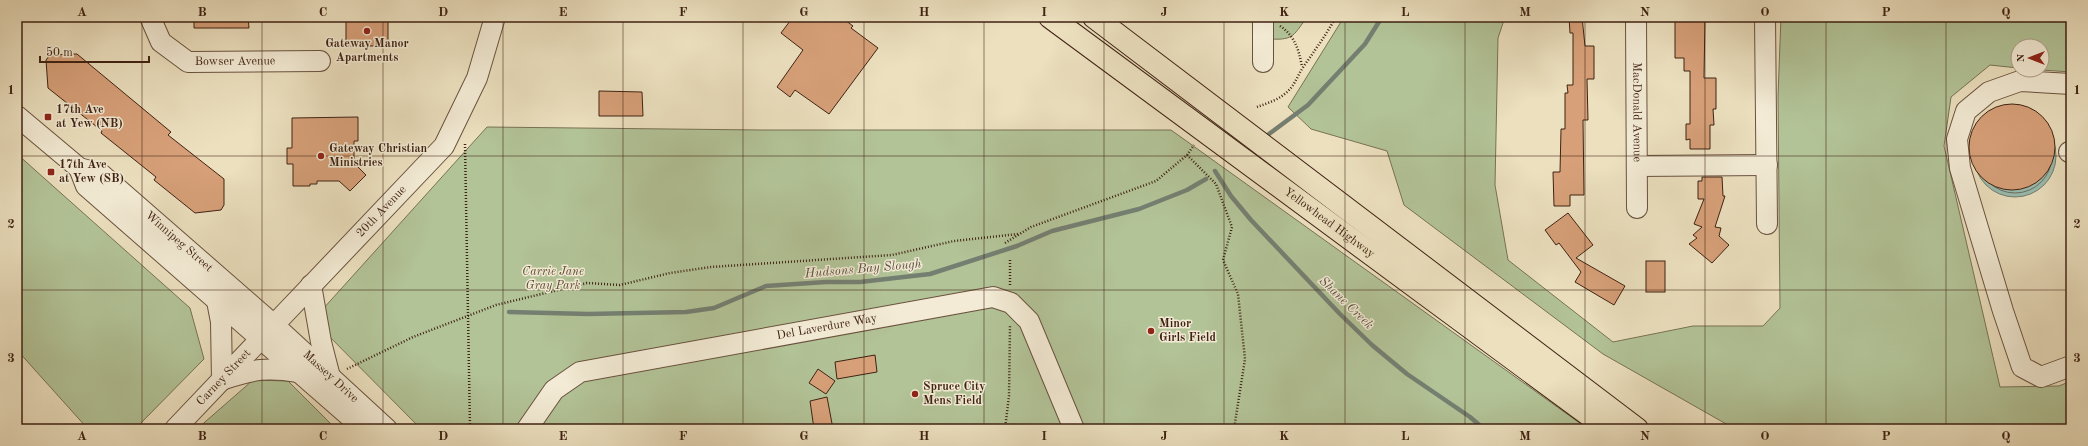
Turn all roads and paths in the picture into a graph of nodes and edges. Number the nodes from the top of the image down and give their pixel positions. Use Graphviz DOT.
graph roads {
  1 [pos="150,17"];
  2 [pos="495,17"];
  3 [pos="1050,17"];
  4 [pos="1094,17"];
  5 [pos="1336,17"];
  6 [pos="1636,17"];
  7 [pos="1765,17"];
  8 [pos="1269,20"];
  9 [pos="320,61"];
  10 [pos="1262,62"];
  11 [pos="1302,68"];
  12 [pos="2071,84"];
  13 [pos="1257,108"];
  14 [pos="17,116"];
  15 [pos="464,138"];
  16 [pos="1196,140"];
  17 [pos="1187,156"];
  18 [pos="1767,165"];
  19 [pos="1638,166"];
  20 [pos="79,168"];
  21 [pos="1637,208"];
  22 [pos="1767,224"];
  23 [pos="1018,234"];
  24 [pos="1006,242"];
  25 [pos="1010,260"];
  26 [pos="311,285"];
  27 [pos="217,301"];
  28 [pos="1011,303"];
  29 [pos="468,316"];
  30 [pos="267,332"];
  31 [pos="2071,366"];
  32 [pos="299,372"];
  33 [pos="330,377"];
  34 [pos="222,380"];
  35 [pos="175,429"];
  36 [pos="364,429"];
  37 [pos="387,429"];
  38 [pos="470,429"];
  39 [pos="527,429"];
  40 [pos="1005,429"];
  41 [pos="1074,429"];
  42 [pos="1234,429"];
  43 [pos="1608,429"];
  44 [pos="1637,429"];
  1 -- 9 [label="street, Bowser Avenue"];
  2 -- 26 [label="street, 20th Avenue"];
  3 -- 43 [label="highway, Yellowhead Highway"];
  4 -- 44 [label="highway, Yellowhead Highway"];
  5 -- 11 [label="path"];
  6 -- 19 [label="street, MacDonald Avenue"];
  7 -- 18 [label="street"];
  8 -- 10 [label="street"];
  8 -- 11 [label="path"];
  11 -- 13 [label="path"];
  12 -- 31 [label="street"];
  14 -- 20 [label="street, Winnipeg Street"];
  15 -- 29 [label="path"];
  16 -- 17 [label="path"];
  17 -- 23 [label="path"];
  17 -- 42 [label="path"];
  18 -- 19 [label="street"];
  18 -- 22 [label="street"];
  19 -- 21 [label="street, MacDonald Avenue"];
  20 -- 27 [label="street, Winnipeg Street"];
  20 -- 30 [label="street, Winnipeg Street"];
  23 -- 24 [label="path"];
  23 -- 29 [label="path"];
  25 -- 28 [label="path"];
  26 -- 30 [label="street, 20th Avenue"];
  26 -- 33 [label="street"];
  27 -- 30 [label="street, Winnipeg Street"];
  27 -- 34 [label="street"];
  28 -- 39 [label="street, Del Laverdure Way"];
  28 -- 40 [label="path"];
  28 -- 41 [label="street, Del Laverdure Way"];
  29 -- 33 [label="path"];
  29 -- 38 [label="path"];
  30 -- 32 [label="street, Massey Drive"];
  30 -- 33 [label="street, Massey Drive"];
  30 -- 34 [label="street, Carney Street"];
  32 -- 34 [label="street"];
  32 -- 36 [label="street, Massey Drive"];
  33 -- 37 [label="street, Massey Drive"];
  34 -- 35 [label="street, Carney Street"];
}
